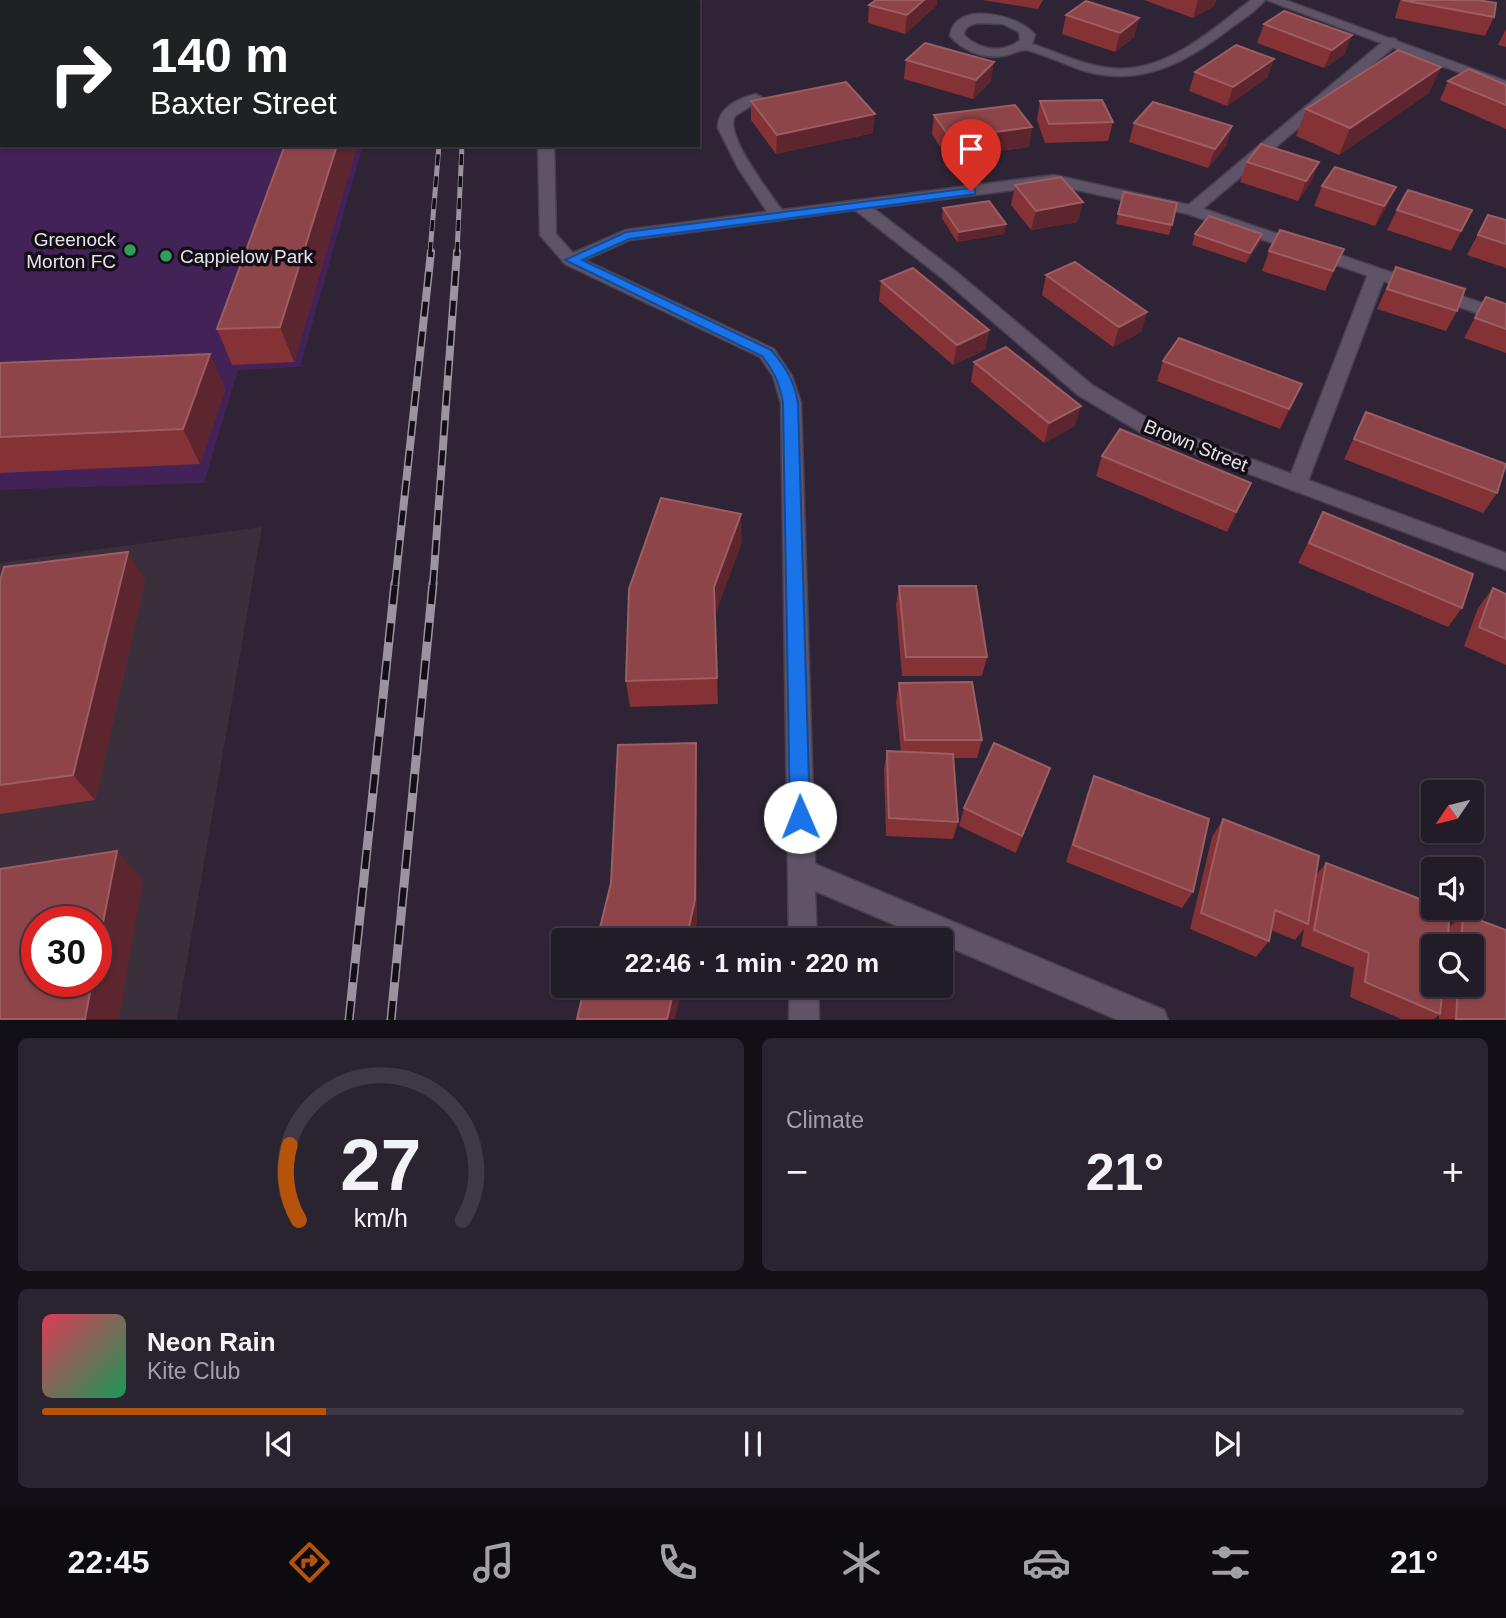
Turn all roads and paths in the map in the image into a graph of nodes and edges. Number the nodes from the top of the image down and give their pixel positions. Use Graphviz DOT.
graph roads {
  1 [pos="1259,0"];
  2 [pos="1273,0"];
  3 [pos="1391,42"];
  4 [pos="1023,45"];
  5 [pos="1506,86"];
  6 [pos="756,98"];
  7 [pos="546,147"];
  8 [pos="860,206"];
  9 [pos="1192,210"];
  10 [pos="778,216"];
  11 [pos="571,260"];
  12 [pos="1377,274"];
  13 [pos="1506,317"];
  14 [pos="1297,484"];
  15 [pos="1506,562"];
  16 [pos="802,872"];
  17 [pos="803,928"];
  18 [pos="804,998"];
  19 [pos="804,1020"];
  20 [pos="1154,1020"];
  1 -- 4 [label="street"];
  2 -- 3 [label="street"];
  3 -- 5 [label="street"];
  3 -- 9 [label="street"];
  4 -- 4 [label="street"];
  6 -- 10 [label="street"];
  7 -- 11 [label="street"];
  8 -- 9 [label="street"];
  8 -- 10 [label="street"];
  8 -- 14 [label="street, Brown Street"];
  9 -- 12 [label="street"];
  10 -- 11 [label="street"];
  11 -- 16 [label="street"];
  12 -- 13 [label="street"];
  12 -- 14 [label="street"];
  14 -- 15 [label="street, Brown Street"];
  16 -- 17 [label="street"];
  16 -- 20 [label="street"];
  18 -- 19 [label="street"];
}
